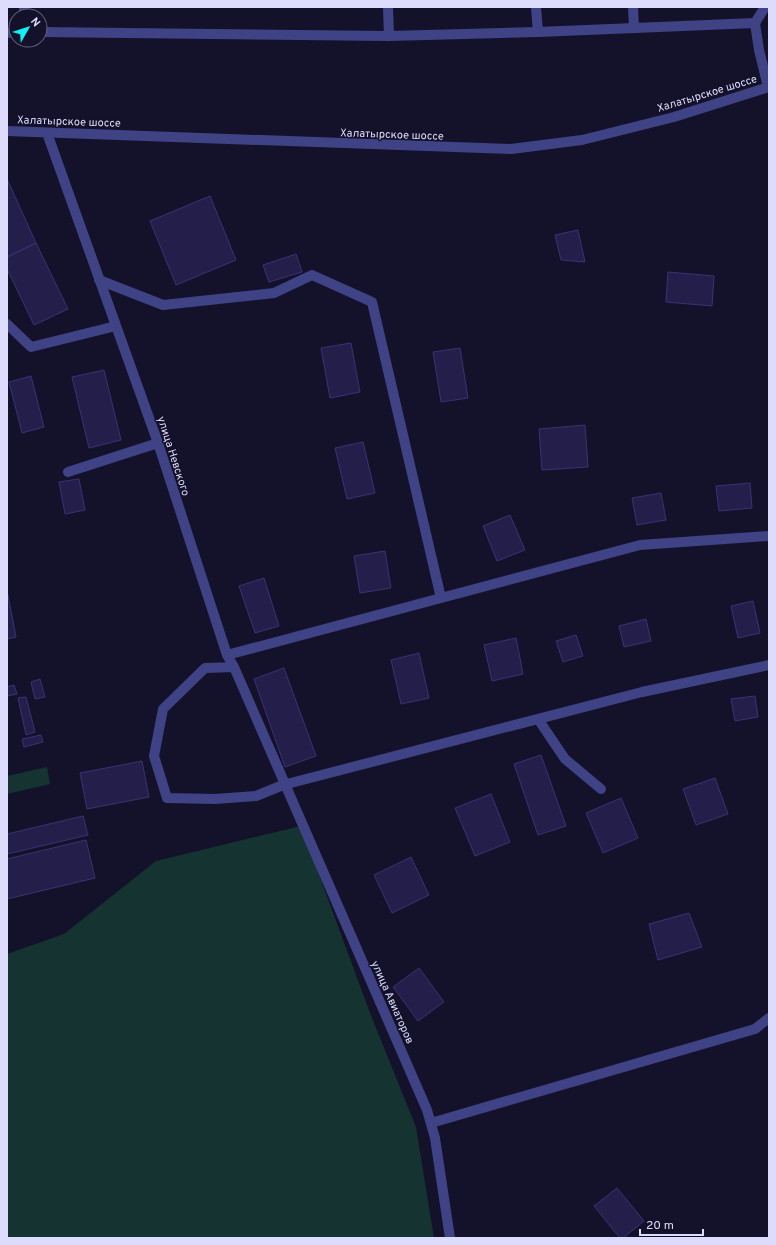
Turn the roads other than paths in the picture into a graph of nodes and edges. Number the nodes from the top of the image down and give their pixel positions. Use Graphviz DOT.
graph roads {
  1 [pos="388,7"];
  2 [pos="536,7"];
  3 [pos="633,7"];
  4 [pos="764,7"];
  5 [pos="755,24"];
  6 [pos="634,28"];
  7 [pos="48,32"];
  8 [pos="538,32"];
  9 [pos="389,36"];
  10 [pos="768,87"];
  11 [pos="7,131"];
  12 [pos="47,133"];
  13 [pos="99,280"];
  14 [pos="7,324"];
  15 [pos="116,326"];
  16 [pos="158,443"];
  17 [pos="68,472"];
  18 [pos="769,536"];
  19 [pos="441,598"];
  20 [pos="226,655"];
  21 [pos="769,665"];
  22 [pos="234,667"];
  23 [pos="538,719"];
  24 [pos="284,784"];
  25 [pos="600,789"];
  26 [pos="769,1018"];
  27 [pos="431,1123"];
  28 [pos="450,1238"];
  1 -- 9 [label="street"];
  2 -- 8 [label="street"];
  3 -- 6 [label="street"];
  4 -- 5 [label="street"];
  5 -- 6 [label="street"];
  5 -- 10 [label="street"];
  6 -- 8 [label="street"];
  7 -- 9 [label="street"];
  8 -- 9 [label="street"];
  10 -- 12 [label="street, Халатырское шоссе"];
  11 -- 12 [label="street, Халатырское шоссе"];
  12 -- 13 [label="street, улица Невского"];
  13 -- 15 [label="street, улица Невского"];
  13 -- 19 [label="street"];
  14 -- 15 [label="street"];
  15 -- 16 [label="street, улица Невского"];
  16 -- 17 [label="street"];
  16 -- 20 [label="street, улица Невского"];
  18 -- 19 [label="street"];
  19 -- 20 [label="street"];
  20 -- 22 [label="street, улица Невского"];
  21 -- 23 [label="street"];
  22 -- 24 [label="street, улица Невского"];
  22 -- 24 [label="street"];
  23 -- 24 [label="street"];
  23 -- 25 [label="street"];
  24 -- 27 [label="street, улица Авиаторов"];
  26 -- 27 [label="street"];
  27 -- 28 [label="street, улица Авиаторов"];
}
